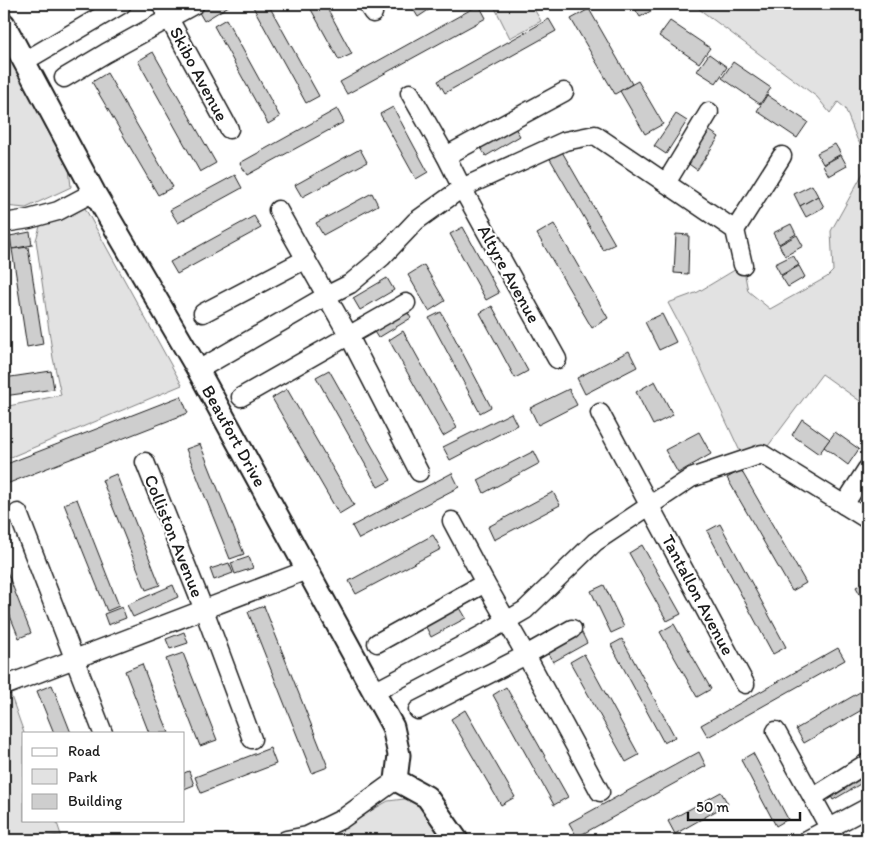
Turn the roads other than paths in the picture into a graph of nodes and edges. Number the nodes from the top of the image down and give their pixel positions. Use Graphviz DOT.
graph roads {
  1 [pos="122,4"];
  2 [pos="195,4"];
  3 [pos="165,11"];
  4 [pos="4,24"];
  5 [pos="25,61"];
  6 [pos="64,78"];
  7 [pos="564,92"];
  8 [pos="410,93"];
  9 [pos="709,112"];
  10 [pos="230,130"];
  11 [pos="446,156"];
  12 [pos="782,156"];
  13 [pos="666,183"];
  14 [pos="462,188"];
  15 [pos="94,192"];
  16 [pos="278,210"];
  17 [pos="4,223"];
  18 [pos="736,230"];
  19 [pos="306,258"];
  20 [pos="743,264"];
  21 [pos="326,296"];
  22 [pos="406,303"];
  23 [pos="203,313"];
  24 [pos="350,336"];
  25 [pos="557,359"];
  26 [pos="198,370"];
  27 [pos="241,396"];
  28 [pos="600,413"];
  29 [pos="145,462"];
  30 [pos="867,469"];
  31 [pos="419,472"];
  32 [pos="844,505"];
  33 [pos="650,506"];
  34 [pos="18,513"];
  35 [pos="867,519"];
  36 [pos="452,521"];
  37 [pos="307,570"];
  38 [pos="485,583"];
  39 [pos="204,610"];
  40 [pos="506,621"];
  41 [pos="572,628"];
  42 [pos="377,643"];
  43 [pos="526,655"];
  44 [pos="75,660"];
  45 [pos="745,684"];
  46 [pos="4,686"];
  47 [pos="374,692"];
  48 [pos="418,710"];
  49 [pos="776,731"];
  50 [pos="103,732"];
  51 [pos="252,739"];
  52 [pos="867,763"];
  53 [pos="396,780"];
  54 [pos="600,792"];
  55 [pos="813,797"];
  56 [pos="867,808"];
  57 [pos="833,834"];
  58 [pos="286,840"];
  59 [pos="457,840"];
  60 [pos="807,840"];
  1 -- 5 [label="street"];
  2 -- 3 [label="street, Skibo Avenue"];
  3 -- 6 [label="street, Skibo Avenue"];
  3 -- 10 [label="street, Skibo Avenue"];
  4 -- 5 [label="street, Beaufort Drive"];
  5 -- 15 [label="street, Beaufort Drive"];
  7 -- 11 [label="street"];
  8 -- 11 [label="street, Altyre Avenue"];
  9 -- 13 [label="street"];
  11 -- 14 [label="street, Altyre Avenue"];
  12 -- 18 [label="street"];
  13 -- 14 [label="street"];
  13 -- 18 [label="street"];
  14 -- 21 [label="street"];
  14 -- 25 [label="street, Altyre Avenue"];
  15 -- 17 [label="street"];
  15 -- 26 [label="street, Beaufort Drive"];
  16 -- 19 [label="street"];
  18 -- 20 [label="street"];
  19 -- 21 [label="street"];
  19 -- 23 [label="street"];
  21 -- 24 [label="street"];
  21 -- 26 [label="street"];
  22 -- 24 [label="street"];
  24 -- 27 [label="street"];
  24 -- 31 [label="street"];
  26 -- 37 [label="street, Beaufort Drive"];
  28 -- 33 [label="street, Tantallon Avenue"];
  29 -- 39 [label="street, Colliston Avenue"];
  30 -- 32 [label="street"];
  32 -- 33 [label="street"];
  32 -- 35 [label="street"];
  33 -- 40 [label="street"];
  33 -- 45 [label="street, Tantallon Avenue"];
  34 -- 44 [label="street"];
  36 -- 38 [label="street"];
  37 -- 39 [label="street, Colliston Avenue"];
  37 -- 47 [label="street, Beaufort Drive"];
  38 -- 40 [label="street"];
  38 -- 42 [label="street"];
  39 -- 44 [label="street, Colliston Avenue"];
  39 -- 51 [label="street, Colliston Avenue"];
  40 -- 43 [label="street"];
  40 -- 47 [label="street"];
  41 -- 43 [label="street"];
  43 -- 48 [label="street"];
  43 -- 54 [label="street"];
  44 -- 46 [label="street, Colliston Avenue"];
  44 -- 50 [label="street"];
  47 -- 53 [label="street, Beaufort Drive"];
  49 -- 55 [label="street"];
  52 -- 55 [label="street"];
  53 -- 58 [label="street"];
  53 -- 59 [label="street"];
  55 -- 57 [label="street"];
  56 -- 57 [label="street"];
  57 -- 60 [label="street"];
}
